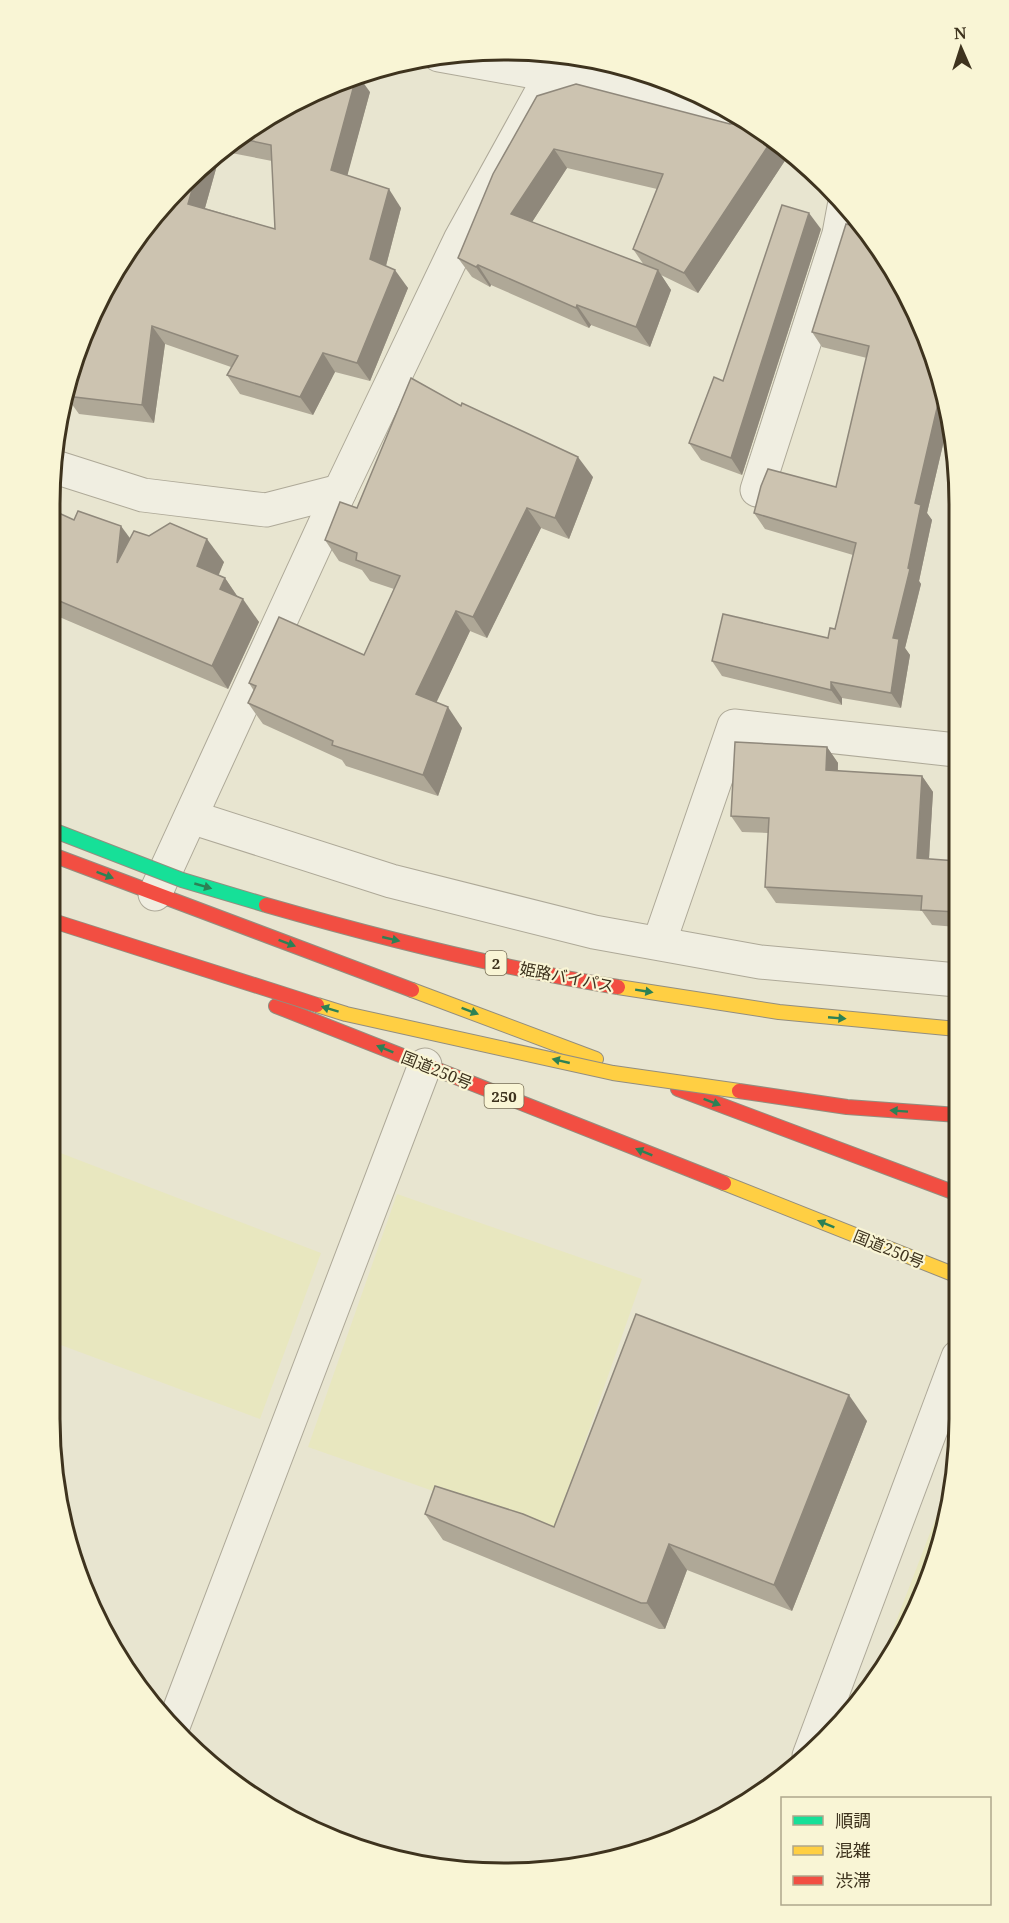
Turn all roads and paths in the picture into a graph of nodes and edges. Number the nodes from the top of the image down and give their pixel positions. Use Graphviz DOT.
graph roads {
  1 [pos="499,60"];
  2 [pos="555,65"];
  3 [pos="717,114"];
  4 [pos="842,215"];
  5 [pos="62,469"];
  6 [pos="757,490"];
  7 [pos="340,491"];
  8 [pos="949,749"];
  9 [pos="191,817"];
  10 [pos="60,833"];
  11 [pos="60,858"];
  12 [pos="155,894"];
  13 [pos="60,921"];
  14 [pos="60,922"];
  15 [pos="659,943"];
  16 [pos="949,979"];
  17 [pos="949,1028"];
  18 [pos="425,1065"];
  19 [pos="949,1114"];
  20 [pos="949,1191"];
  21 [pos="949,1272"];
  22 [pos="949,1382"];
  23 [pos="176,1718"];
  24 [pos="817,1735"];
  1 -- 2 [label="street"];
  2 -- 3 [label="street"];
  2 -- 7 [label="street"];
  4 -- 6 [label="street"];
  5 -- 7 [label="street"];
  7 -- 9 [label="street"];
  8 -- 15 [label="street"];
  9 -- 12 [label="street"];
  9 -- 15 [label="street"];
  10 -- 17 [label="highway, 姫路バイパス / 2, one-way, bridge"];
  11 -- 12 [label="highway, one-way"];
  12 -- 20 [label="highway, one-way"];
  19 -- 13 [label="highway, one-way, bridge"];
  18 -- 14 [label="highway, 国道250号 / 250, one-way"];
  15 -- 16 [label="street"];
  21 -- 18 [label="highway, 国道250号 / 250, one-way"];
  18 -- 23 [label="street"];
  22 -- 24 [label="street"];
}
